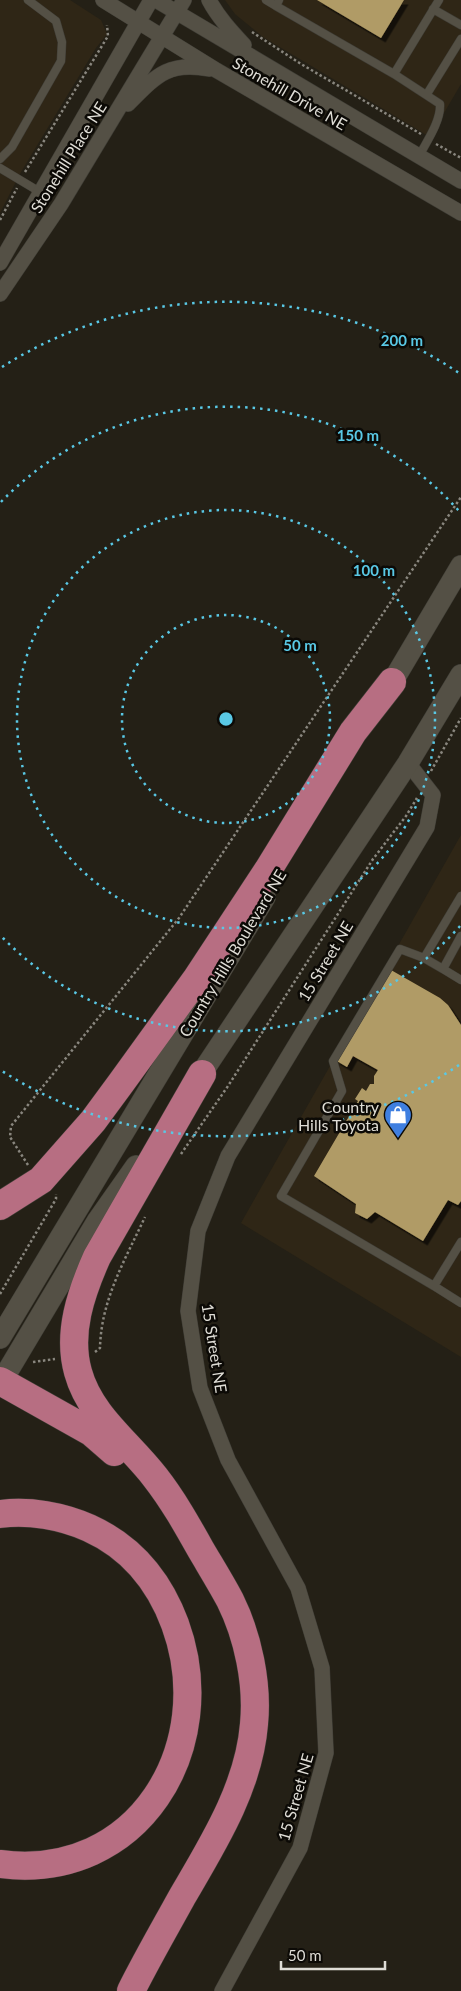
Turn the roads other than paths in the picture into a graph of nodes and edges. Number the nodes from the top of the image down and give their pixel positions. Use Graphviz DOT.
graph roads {
  1 [pos="28,0"];
  2 [pos="103,0"];
  3 [pos="151,0"];
  4 [pos="156,0"];
  5 [pos="209,0"];
  6 [pos="266,0"];
  7 [pos="439,0"];
  8 [pos="278,3"];
  9 [pos="180,6"];
  10 [pos="433,9"];
  11 [pos="138,22"];
  12 [pos="461,25"];
  13 [pos="162,36"];
  14 [pos="461,39"];
  15 [pos="257,59"];
  16 [pos="216,70"];
  17 [pos="394,74"];
  18 [pos="428,94"];
  19 [pos="113,120"];
  20 [pos="419,156"];
  21 [pos="0,159"];
  22 [pos="0,168"];
  23 [pos="461,181"];
  24 [pos="40,192"];
  25 [pos="461,214"];
  26 [pos="0,262"];
  27 [pos="0,294"];
  28 [pos="461,566"];
  29 [pos="461,674"];
  30 [pos="392,682"];
  31 [pos="408,763"];
  32 [pos="461,896"];
  33 [pos="461,936"];
  34 [pos="424,958"];
  35 [pos="442,969"];
  36 [pos="461,980"];
  37 [pos="202,1074"];
  38 [pos="0,1206"];
  39 [pos="461,1242"];
  40 [pos="434,1286"];
  41 [pos="461,1303"];
  42 [pos="0,1338"];
  43 [pos="1,1382"];
  44 [pos="0,1514"];
  45 [pos="236,1795"];
  46 [pos="0,1864"];
  47 [pos="131,1991"];
  48 [pos="222,1991"];
  1 -- 21 [label="lane"];
  2 -- 11 [label="street, Stonehill Drive NE"];
  3 -- 11 [label="street, Stonehill Place NE"];
  4 -- 9 [label="street, Stonehill Drive NE"];
  5 -- 15 [label="street"];
  6 -- 8 [label="lane"];
  7 -- 10 [label="lane"];
  8 -- 17 [label="lane"];
  9 -- 13 [label="street, Stonehill Place NE"];
  9 -- 15 [label="street, Stonehill Drive NE"];
  10 -- 12 [label="lane"];
  10 -- 17 [label="lane"];
  11 -- 13 [label="street, Stonehill Drive NE"];
  11 -- 24 [label="street, Stonehill Place NE"];
  13 -- 16 [label="street, Stonehill Drive NE"];
  13 -- 19 [label="street, Stonehill Place NE"];
  14 -- 18 [label="lane"];
  15 -- 20 [label="street, Stonehill Drive NE"];
  16 -- 19 [label="street"];
  16 -- 25 [label="street, Stonehill Drive NE"];
  17 -- 18 [label="lane"];
  18 -- 20 [label="lane"];
  19 -- 27 [label="street, Stonehill Place NE"];
  20 -- 23 [label="street, Stonehill Drive NE"];
  22 -- 24 [label="lane"];
  24 -- 26 [label="street, Stonehill Place NE"];
  28 -- 30 [label="main road, Country Hills Boulevard NE"];
  29 -- 31 [label="main road"];
  30 -- 38 [label="highway"];
  30 -- 42 [label="main road, Country Hills Boulevard NE"];
  31 -- 37 [label="main road"];
  31 -- 48 [label="street, 15 Street NE"];
  32 -- 34 [label="lane"];
  33 -- 35 [label="lane"];
  34 -- 35 [label="lane"];
  34 -- 40 [label="lane"];
  35 -- 36 [label="lane"];
  37 -- 43 [label="main road"];
  37 -- 45 [label="highway"];
  39 -- 40 [label="lane"];
  40 -- 41 [label="lane"];
  43 -- 45 [label="highway"];
  44 -- 46 [label="highway"];
  45 -- 47 [label="highway"];
}
